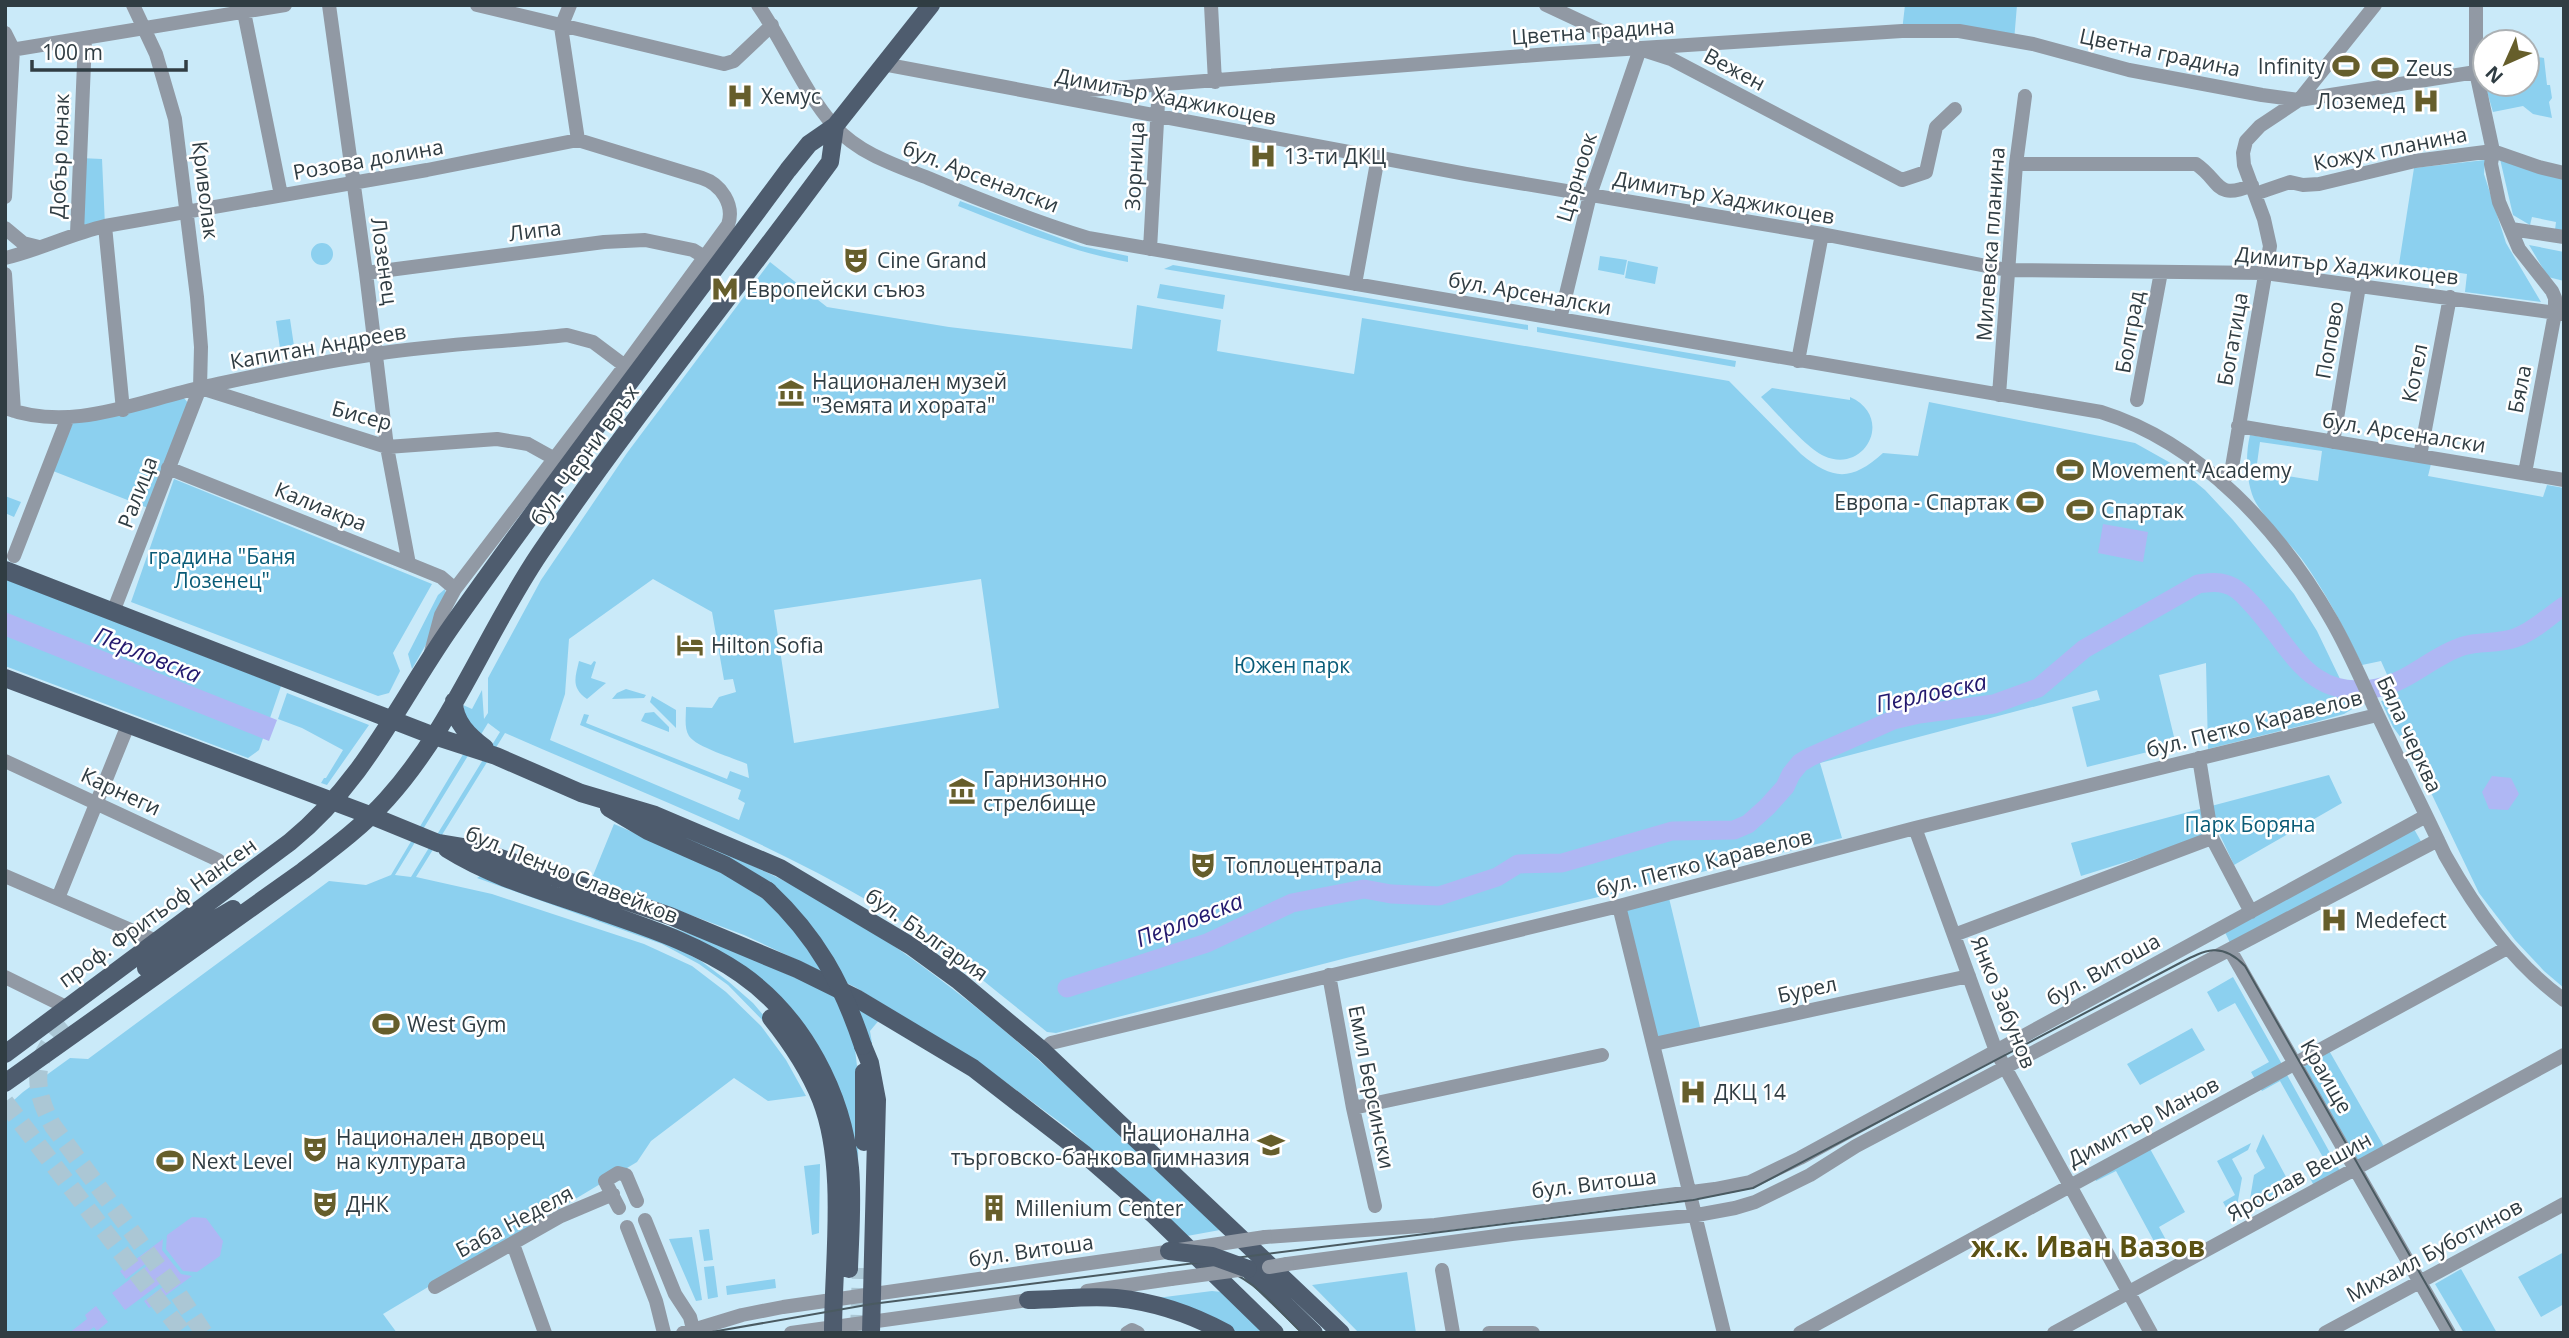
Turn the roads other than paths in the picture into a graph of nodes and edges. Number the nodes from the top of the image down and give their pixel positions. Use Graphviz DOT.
graph roads {
  1 [pos="133,5"];
  2 [pos="285,5"];
  3 [pos="328,5"];
  4 [pos="477,5"];
  5 [pos="570,5"];
  6 [pos="758,5"];
  7 [pos="931,5"];
  8 [pos="1210,5"];
  9 [pos="1546,5"];
  10 [pos="2375,5"];
  11 [pos="2476,5"];
  12 [pos="244,12"];
  13 [pos="772,25"];
  14 [pos="561,27"];
  15 [pos="144,28"];
  16 [pos="2476,28"];
  17 [pos="5,33"];
  18 [pos="85,40"];
  19 [pos="1640,49"];
  20 [pos="9,50"];
  21 [pos="883,64"];
  22 [pos="2471,73"];
  23 [pos="1215,82"];
  24 [pos="1159,85"];
  25 [pos="1040,93"];
  26 [pos="2025,96"];
  27 [pos="2482,98"];
  28 [pos="2298,100"];
  29 [pos="1955,109"];
  30 [pos="1158,115"];
  31 [pos="835,126"];
  32 [pos="578,140"];
  33 [pos="2493,151"];
  34 [pos="1378,157"];
  35 [pos="2016,164"];
  36 [pos="2564,173"];
  37 [pos="352,182"];
  38 [pos="2254,190"];
  39 [pos="281,195"];
  40 [pos="1590,195"];
  41 [pos="5,197"];
  42 [pos="727,201"];
  43 [pos="188,213"];
  44 [pos="105,226"];
  45 [pos="5,228"];
  46 [pos="2511,229"];
  47 [pos="77,233"];
  48 [pos="1822,234"];
  49 [pos="2564,237"];
  50 [pos="40,247"];
  51 [pos="1150,249"];
  52 [pos="5,258"];
  53 [pos="706,258"];
  54 [pos="2007,270"];
  55 [pos="2161,272"];
  56 [pos="366,273"];
  57 [pos="2265,273"];
  58 [pos="5,274"];
  59 [pos="1355,284"];
  60 [pos="2359,286"];
  61 [pos="2450,297"];
  62 [pos="2559,313"];
  63 [pos="1560,319"];
  64 [pos="377,354"];
  65 [pos="1798,361"];
  66 [pos="625,366"];
  67 [pos="200,388"];
  68 [pos="1999,395"];
  69 [pos="2137,400"];
  70 [pos="9,410"];
  71 [pos="123,410"];
  72 [pos="68,417"];
  73 [pos="2238,426"];
  74 [pos="2333,442"];
  75 [pos="387,447"];
  76 [pos="2420,456"];
  77 [pos="555,459"];
  78 [pos="168,468"];
  79 [pos="2525,473"];
  80 [pos="2564,480"];
  81 [pos="2221,483"];
  82 [pos="10,563"];
  83 [pos="409,564"];
  84 [pos="455,589"];
  85 [pos="113,612"];
  86 [pos="429,663"];
  87 [pos="5,678"];
  88 [pos="454,701"];
  89 [pos="2375,709"];
  90 [pos="393,719"];
  91 [pos="128,725"];
  92 [pos="434,736"];
  93 [pos="496,756"];
  94 [pos="2199,758"];
  95 [pos="5,761"];
  96 [pos="581,793"];
  97 [pos="332,802"];
  98 [pos="96,803"];
  99 [pos="372,816"];
  100 [pos="2426,816"];
  101 [pos="1915,828"];
  102 [pos="2213,838"];
  103 [pos="2438,840"];
  104 [pos="438,844"];
  105 [pos="218,860"];
  106 [pos="5,876"];
  107 [pos="272,894"];
  108 [pos="58,898"];
  109 [pos="1619,906"];
  110 [pos="2251,912"];
  111 [pos="1954,935"];
  112 [pos="156,941"];
  113 [pos="690,946"];
  114 [pos="2507,948"];
  115 [pos="2230,950"];
  116 [pos="1329,975"];
  117 [pos="1969,976"];
  118 [pos="5,977"];
  119 [pos="2564,1000"];
  120 [pos="66,1016"];
  121 [pos="1654,1044"];
  122 [pos="863,1046"];
  123 [pos="1043,1051"];
  124 [pos="1997,1051"];
  125 [pos="5,1054"];
  126 [pos="1602,1055"];
  127 [pos="2564,1055"];
  128 [pos="2295,1064"];
  129 [pos="2005,1067"];
  130 [pos="5,1083"];
  131 [pos="1353,1108"];
  132 [pos="2356,1169"];
  133 [pos="2070,1184"];
  134 [pos="1691,1192"];
  135 [pos="613,1194"];
  136 [pos="637,1200"];
  137 [pos="2564,1204"];
  138 [pos="1375,1206"];
  139 [pos="619,1208"];
  140 [pos="1696,1215"];
  141 [pos="645,1220"];
  142 [pos="627,1227"];
  143 [pos="513,1244"];
  144 [pos="1169,1251"];
  145 [pos="1248,1269"];
  146 [pos="1442,1270"];
  147 [pos="2420,1281"];
  148 [pos="435,1287"];
  149 [pos="872,1292"];
  150 [pos="2130,1293"];
  151 [pos="833,1300"];
  152 [pos="1028,1300"];
  153 [pos="871,1327"];
  154 [pos="833,1330"];
  155 [pos="690,1332"];
  156 [pos="545,1333"];
  157 [pos="664,1333"];
  158 [pos="791,1333"];
  159 [pos="1226,1333"];
  160 [pos="1275,1333"];
  161 [pos="1314,1333"];
  162 [pos="1341,1333"];
  163 [pos="1453,1333"];
  164 [pos="1489,1333"];
  165 [pos="1533,1333"];
  166 [pos="1724,1333"];
  167 [pos="1800,1333"];
  168 [pos="2054,1333"];
  169 [pos="2151,1333"];
  170 [pos="2325,1333"];
  171 [pos="2449,1333"];
  1 -- 15 [label="street, Криволак"];
  2 -- 12 [label="street"];
  3 -- 37 [label="street, Лозенец"];
  4 -- 14 [label="street"];
  5 -- 14 [label="street"];
  6 -- 13 [label="street, бул. Арсеналски"];
  7 -- 21 [label="main road, бул. Черни връх"];
  8 -- 23 [label="street"];
  9 -- 19 [label="street, Вежен"];
  10 -- 28 [label="street, Богатица"];
  11 -- 16 [label="street"];
  12 -- 15 [label="street"];
  12 -- 39 [label="street"];
  13 -- 14 [label="street"];
  13 -- 31 [label="street, бул. Арсеналски"];
  14 -- 32 [label="street"];
  15 -- 18 [label="street"];
  15 -- 43 [label="street, Криволак"];
  17 -- 20 [label="street"];
  18 -- 20 [label="street"];
  18 -- 47 [label="street, Добър юнак"];
  19 -- 23 [label="street, Цветна градина"];
  19 -- 28 [label="street, Цветна градина"];
  19 -- 29 [label="street, Вежен"];
  19 -- 40 [label="street, Църноок"];
  20 -- 41 [label="street"];
  21 -- 25 [label="street, Димитър Хаджикоцев"];
  21 -- 31 [label="main road, бул. Черни връх"];
  22 -- 28 [label="street, Цветна градина"];
  23 -- 24 [label="street, Цветна градина"];
  24 -- 25 [label="street, Цветна градина"];
  24 -- 30 [label="street, Зорница"];
  25 -- 30 [label="street, Димитър Хаджикоцев"];
  26 -- 35 [label="street, Милевска планина"];
  27 -- 33 [label="street"];
  28 -- 38 [label="street, Богатица"];
  30 -- 34 [label="street, Димитър Хаджикоцев"];
  30 -- 51 [label="street, Зорница"];
  31 -- 51 [label="street, бул. Арсеналски"];
  31 -- 86 [label="main road, бул. Черни връх"];
  31 -- 88 [label="main road, бул. Черни връх"];
  32 -- 37 [label="street, Розова долина"];
  32 -- 42 [label="street, Розова долина"];
  33 -- 36 [label="street"];
  33 -- 38 [label="street, Кожух планина"];
  33 -- 46 [label="street"];
  34 -- 40 [label="street, Димитър Хаджикоцев"];
  34 -- 59 [label="street"];
  35 -- 38 [label="street, Кожух планина"];
  35 -- 54 [label="street, Милевска планина"];
  37 -- 39 [label="street, Розова долина"];
  37 -- 56 [label="street, Лозенец"];
  38 -- 57 [label="street, Богатица"];
  39 -- 43 [label="street, Розова долина"];
  40 -- 48 [label="street, Димитър Хаджикоцев"];
  40 -- 63 [label="street, Църноок"];
  42 -- 53 [label="street, бул. Черни връх"];
  43 -- 44 [label="street, Розова долина"];
  43 -- 67 [label="street, Криволак"];
  44 -- 47 [label="street, Розова долина"];
  44 -- 71 [label="street"];
  45 -- 50 [label="street"];
  46 -- 49 [label="street"];
  46 -- 62 [label="street"];
  47 -- 50 [label="street, Розова долина"];
  48 -- 54 [label="street, Димитър Хаджикоцев"];
  48 -- 65 [label="street"];
  50 -- 52 [label="street, Розова долина"];
  51 -- 59 [label="street, бул. Арсеналски"];
  53 -- 56 [label="street, Липа"];
  53 -- 66 [label="street, бул. Черни връх"];
  54 -- 55 [label="street, Димитър Хаджикоцев"];
  54 -- 68 [label="street, Милевска планина"];
  55 -- 57 [label="street, Димитър Хаджикоцев"];
  55 -- 69 [label="street, Болград"];
  56 -- 64 [label="street, Лозенец"];
  57 -- 60 [label="street, Димитър Хаджикоцев"];
  57 -- 73 [label="street, Богатица"];
  58 -- 70 [label="street"];
  59 -- 63 [label="street, бул. Арсеналски"];
  60 -- 61 [label="street, Димитър Хаджикоцев"];
  60 -- 74 [label="street, Попово"];
  61 -- 62 [label="street, Димитър Хаджикоцев"];
  61 -- 76 [label="street, Котел"];
  62 -- 79 [label="street, Бяла"];
  63 -- 65 [label="street, бул. Арсеналски"];
  64 -- 66 [label="street, Капитан Андреев"];
  64 -- 67 [label="street, Капитан Андреев"];
  64 -- 75 [label="street, Лозенец"];
  65 -- 68 [label="street, бул. Арсеналски"];
  66 -- 77 [label="street, бул. Черни връх"];
  67 -- 71 [label="street, Капитан Андреев"];
  67 -- 75 [label="street, Бисер"];
  67 -- 78 [label="street, Ралица"];
  68 -- 81 [label="street, бул. Арсеналски"];
  70 -- 72 [label="street, Капитан Андреев"];
  71 -- 72 [label="street, Капитан Андреев"];
  72 -- 82 [label="street"];
  73 -- 74 [label="street, бул. Арсеналски"];
  73 -- 81 [label="street, Богатица"];
  74 -- 76 [label="street, бул. Арсеналски"];
  75 -- 77 [label="street, Бисер"];
  75 -- 83 [label="street, Лозенец"];
  76 -- 79 [label="street, бул. Арсеналски"];
  77 -- 84 [label="street, бул. Черни връх"];
  78 -- 83 [label="street, Калиакра"];
  78 -- 85 [label="street, Ралица"];
  79 -- 80 [label="street, бул. Арсеналски"];
  81 -- 89 [label="street, Бяла черква"];
  82 -- 85 [label="main road, бул. България"];
  83 -- 84 [label="street, Калиакра"];
  84 -- 86 [label="street, бул. Черни връх"];
  85 -- 90 [label="main road, бул. България"];
  86 -- 90 [label="main road, бул. Черни връх"];
  87 -- 91 [label="main road"];
  88 -- 92 [label="main road, бул. Черни връх"];
  88 -- 93 [label="main road"];
  89 -- 94 [label="street, бул. Петко Каравелов"];
  89 -- 100 [label="street, Бяла черква"];
  90 -- 92 [label="main road, бул. България"];
  90 -- 97 [label="main road, бул. Черни връх"];
  91 -- 97 [label="main road"];
  91 -- 98 [label="street"];
  92 -- 93 [label="main road, бул. България"];
  92 -- 99 [label="main road, бул. Черни връх"];
  93 -- 96 [label="main road, бул. България"];
  94 -- 101 [label="street, бул. Петко Каравелов"];
  94 -- 102 [label="street"];
  95 -- 98 [label="street, Карнеги"];
  96 -- 122 [label="main road, бул. Пенчо Славейков, bridge"];
  96 -- 123 [label="main road, бул. България"];
  97 -- 99 [label="main road"];
  97 -- 112 [label="main road, проф. Фритьоф Нансен"];
  98 -- 105 [label="street, Карнеги"];
  98 -- 108 [label="street"];
  99 -- 104 [label="main road"];
  99 -- 107 [label="main road, проф. Фритьоф Нансен"];
  100 -- 103 [label="street, Бяла черква"];
  100 -- 110 [label="street, бул. Витоша"];
  101 -- 109 [label="street, бул. Петко Каравелов"];
  101 -- 111 [label="street, Янко Забунов"];
  102 -- 110 [label="street"];
  102 -- 111 [label="street"];
  103 -- 114 [label="street, Бяла черква"];
  103 -- 115 [label="street, бул. Витоша"];
  104 -- 113 [label="main road, бул. Пенчо Славейков"];
  104 -- 160 [label="main road"];
  106 -- 108 [label="street"];
  107 -- 120 [label="main road, проф. Фритьоф Нансен"];
  107 -- 130 [label="main road, проф. Фритьоф Нансен"];
  108 -- 112 [label="street"];
  109 -- 116 [label="street, бул. Петко Каравелов"];
  109 -- 121 [label="street"];
  110 -- 124 [label="street, бул. Витоша"];
  111 -- 117 [label="street, Янко Забунов"];
  112 -- 120 [label="main road, проф. Фритьоф Нансен"];
  113 -- 122 [label="main road, бул. Пенчо Славейков"];
  113 -- 151 [label="main road, бул. Пенчо Славейков"];
  114 -- 119 [label="street, Бяла черква"];
  114 -- 128 [label="street, Димитър Манов"];
  115 -- 128 [label="street, Краище"];
  115 -- 129 [label="street, бул. Витоша"];
  116 -- 123 [label="street, бул. Петко Каравелов"];
  116 -- 131 [label="street, Емил Берсински"];
  117 -- 121 [label="street, Бурел"];
  117 -- 124 [label="street, Янко Забунов"];
  118 -- 120 [label="street"];
  120 -- 125 [label="main road, проф. Фритьоф Нансен"];
  121 -- 134 [label="street"];
  122 -- 149 [label="main road, бул. Пенчо Славейков"];
  123 -- 162 [label="main road, бул. България"];
  124 -- 129 [label="street, Янко Забунов"];
  124 -- 134 [label="street, бул. Витоша"];
  126 -- 131 [label="street"];
  127 -- 132 [label="street, Ярослав Вешин"];
  128 -- 132 [label="street, Краище"];
  128 -- 133 [label="street, Димитър Манов"];
  129 -- 133 [label="street, Янко Забунов"];
  129 -- 140 [label="street, бул. Витоша"];
  131 -- 138 [label="street, Емил Берсински"];
  132 -- 147 [label="street, Краище"];
  132 -- 150 [label="street, Ярослав Вешин"];
  133 -- 150 [label="street, Янко Забунов"];
  133 -- 167 [label="street, Димитър Манов"];
  134 -- 140 [label="street"];
  134 -- 144 [label="street, бул. Витоша, bridge"];
  135 -- 136 [label="street"];
  135 -- 139 [label="street"];
  135 -- 143 [label="street, Баба Неделя"];
  137 -- 147 [label="street, Михаил Буботинов"];
  140 -- 145 [label="street, бул. Витоша, bridge"];
  140 -- 166 [label="street"];
  141 -- 155 [label="street"];
  142 -- 157 [label="street"];
  143 -- 148 [label="street, Баба Неделя"];
  143 -- 156 [label="street"];
  144 -- 145 [label="main road, bridge"];
  144 -- 149 [label="street, бул. Витоша, bridge"];
  145 -- 152 [label="street, бул. Витоша, bridge"];
  145 -- 161 [label="main road"];
  146 -- 163 [label="street"];
  147 -- 170 [label="street, Михаил Буботинов"];
  147 -- 171 [label="street, Краище"];
  149 -- 151 [label="street, бул. Витоша"];
  149 -- 153 [label="main road, бул. Пенчо Славейков"];
  150 -- 168 [label="street, Ярослав Вешин"];
  150 -- 169 [label="street, Янко Забунов"];
  151 -- 154 [label="main road, бул. Пенчо Славейков"];
  151 -- 155 [label="street, бул. Витоша"];
  152 -- 153 [label="street, бул. Витоша"];
  152 -- 159 [label="main road"];
  153 -- 154 [label="street, бул. Витоша"];
  154 -- 158 [label="street, бул. Витоша"];
  164 -- 165 [label="street"];
}
